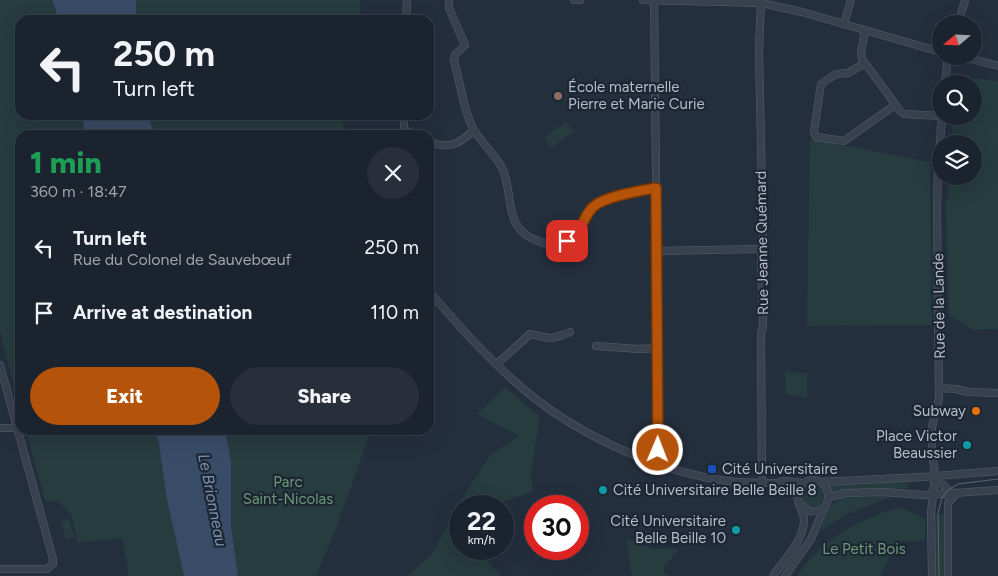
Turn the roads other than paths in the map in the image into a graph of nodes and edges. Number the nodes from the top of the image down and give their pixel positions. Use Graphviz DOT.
graph roads {
  1 [pos="407,0"];
  2 [pos="449,0"];
  3 [pos="574,0"];
  4 [pos="580,0"];
  5 [pos="643,0"];
  6 [pos="654,0"];
  7 [pos="851,0"];
  8 [pos="965,0"];
  9 [pos="744,2"];
  10 [pos="761,2"];
  11 [pos="406,15"];
  12 [pos="961,15"];
  13 [pos="844,24"];
  14 [pos="865,31"];
  15 [pos="932,50"];
  16 [pos="982,62"];
  17 [pos="864,63"];
  18 [pos="998,66"];
  19 [pos="895,105"];
  20 [pos="932,115"];
  21 [pos="941,125"];
  22 [pos="474,130"];
  23 [pos="434,144"];
  24 [pos="656,188"];
  25 [pos="761,249"];
  26 [pos="656,251"];
  27 [pos="434,297"];
  28 [pos="570,332"];
  29 [pos="596,346"];
  30 [pos="656,348"];
  31 [pos="497,364"];
  32 [pos="0,365"];
  33 [pos="940,388"];
  34 [pos="998,393"];
  35 [pos="15,421"];
  36 [pos="0,428"];
  37 [pos="15,428"];
  38 [pos="19,435"];
  39 [pos="655,462"];
  40 [pos="998,472"];
  41 [pos="935,476"];
  42 [pos="820,482"];
  43 [pos="762,483"];
  44 [pos="778,483"];
  45 [pos="804,483"];
  46 [pos="998,490"];
  47 [pos="932,494"];
  48 [pos="953,494"];
  49 [pos="797,496"];
  50 [pos="829,497"];
  51 [pos="799,504"];
  52 [pos="824,508"];
  53 [pos="0,569"];
  54 [pos="773,576"];
  55 [pos="785,576"];
  56 [pos="932,576"];
  57 [pos="948,576"];
  1 -- 11 [label="street"];
  2 -- 22 [label="street"];
  3 -- 4 [label="street"];
  5 -- 6 [label="street"];
  6 -- 9 [label="street"];
  6 -- 24 [label="street"];
  7 -- 13 [label="street"];
  8 -- 12 [label="street"];
  9 -- 10 [label="street"];
  10 -- 13 [label="street"];
  10 -- 25 [label="street, Rue Jeanne Quémard"];
  13 -- 14 [label="street"];
  14 -- 15 [label="street"];
  14 -- 17 [label="street"];
  16 -- 18 [label="street"];
  17 -- 19 [label="street"];
  17 -- 19 [label="street"];
  19 -- 20 [label="street"];
  21 -- 33 [label="street, Rue de la Lande"];
  22 -- 23 [label="street"];
  22 -- 24 [label="street"];
  24 -- 26 [label="street"];
  25 -- 26 [label="street"];
  25 -- 43 [label="street, Rue Jeanne Quémard"];
  26 -- 30 [label="street"];
  27 -- 31 [label="street"];
  28 -- 31 [label="street"];
  29 -- 30 [label="street"];
  30 -- 39 [label="street"];
  31 -- 39 [label="street"];
  32 -- 35 [label="street"];
  33 -- 34 [label="street"];
  33 -- 41 [label="street, Rue de la Lande"];
  36 -- 37 [label="street"];
  38 -- 53 [label="street"];
  39 -- 43 [label="street"];
  40 -- 41 [label="street"];
  41 -- 42 [label="street"];
  41 -- 47 [label="street, Rue de la Lande"];
  41 -- 48 [label="street"];
  42 -- 45 [label="street"];
  42 -- 50 [label="street"];
  43 -- 44 [label="street"];
  44 -- 45 [label="street"];
  44 -- 49 [label="street"];
  45 -- 49 [label="street"];
  46 -- 48 [label="street"];
  47 -- 48 [label="street"];
  47 -- 50 [label="street"];
  47 -- 56 [label="street, Rue de la Lande"];
  48 -- 57 [label="street"];
  49 -- 51 [label="street"];
  50 -- 52 [label="street"];
  51 -- 52 [label="street"];
  51 -- 54 [label="street"];
  52 -- 55 [label="street"];
}
